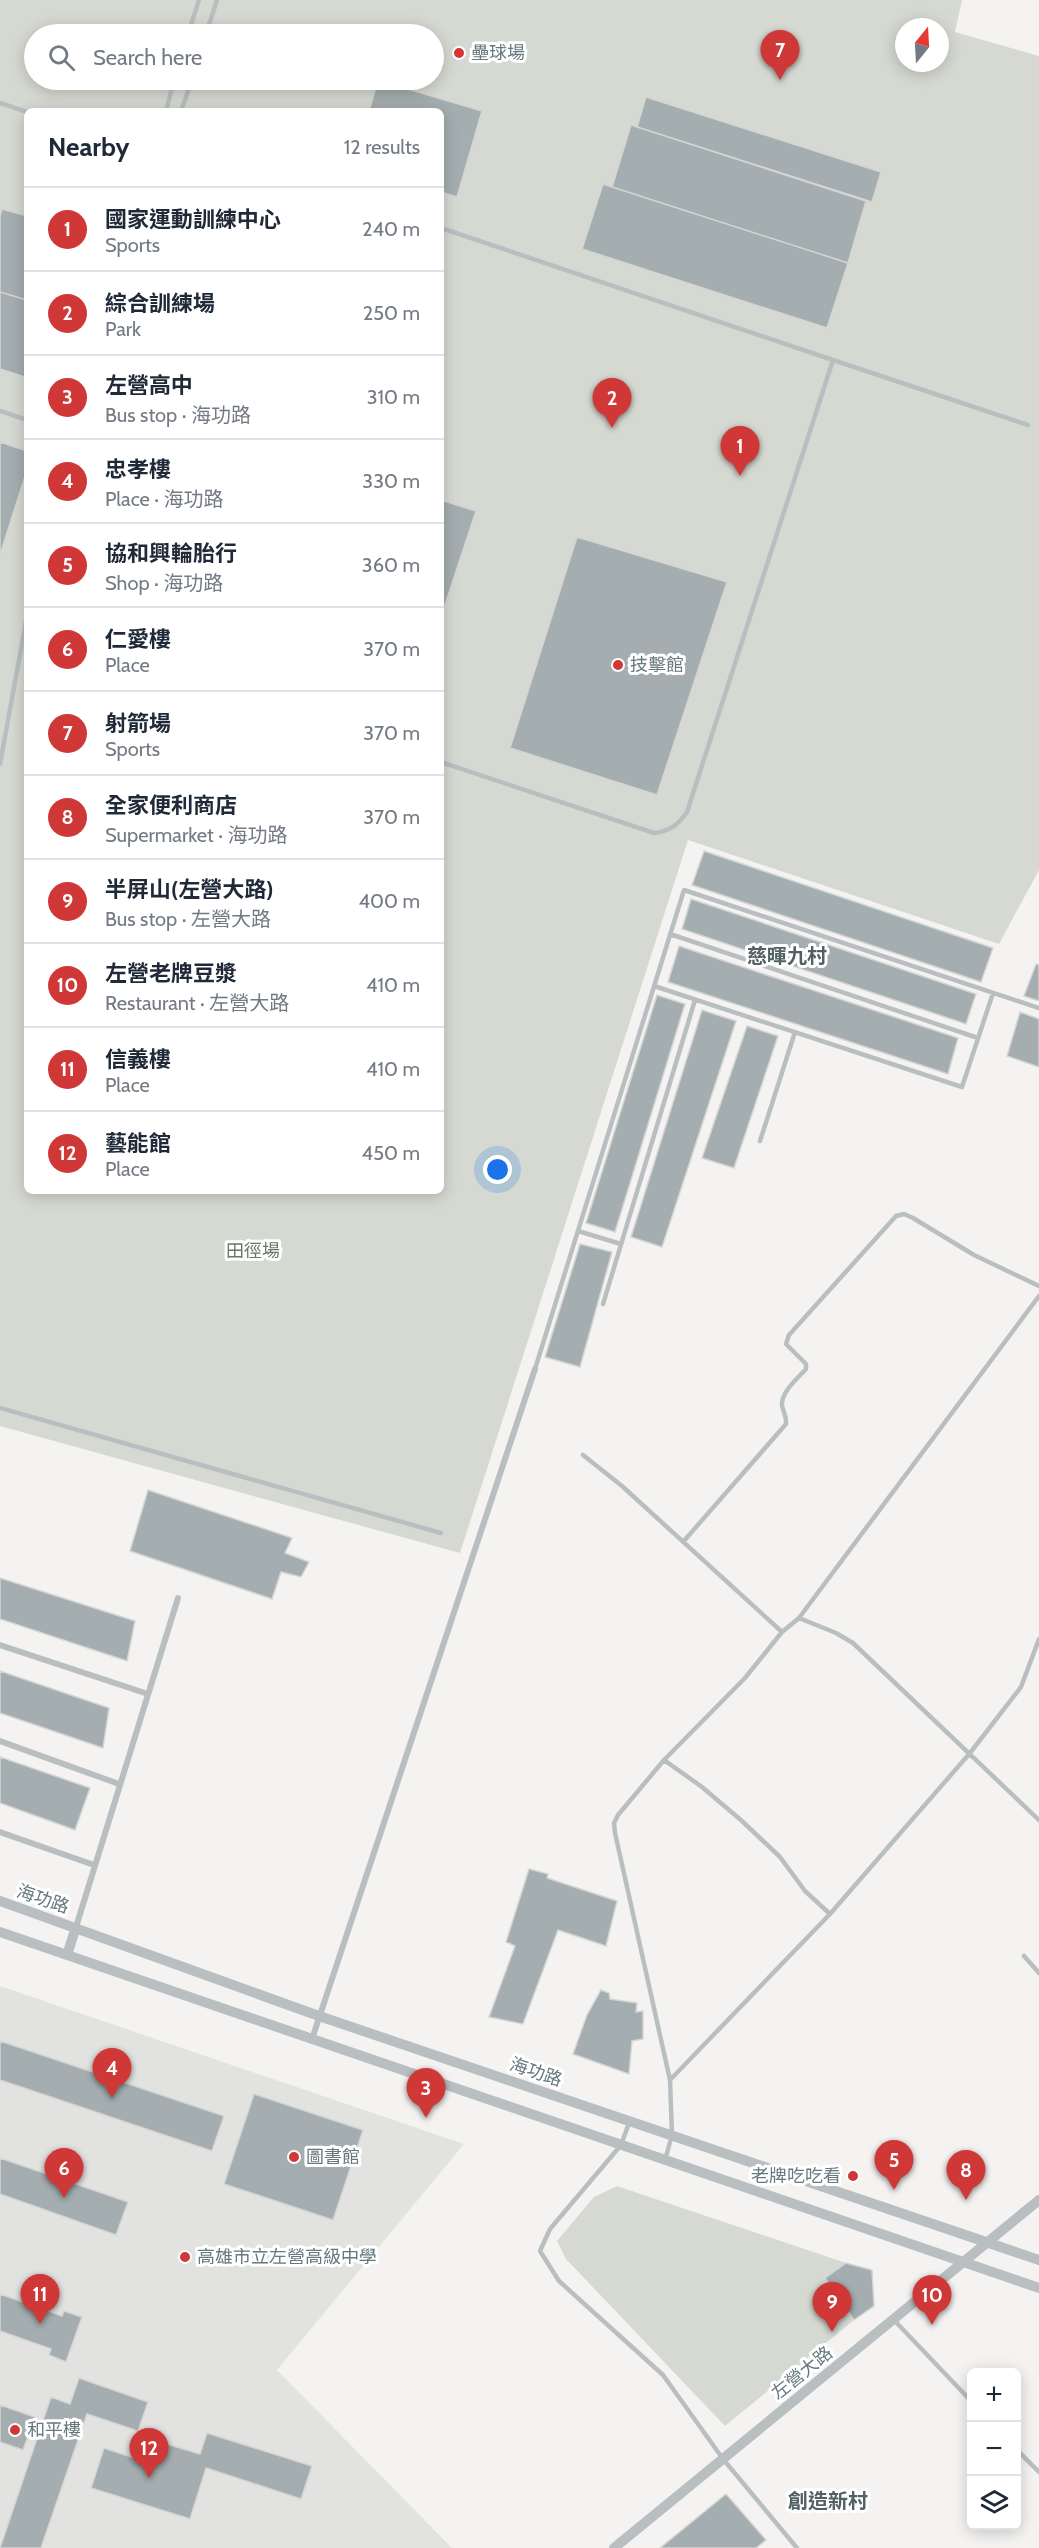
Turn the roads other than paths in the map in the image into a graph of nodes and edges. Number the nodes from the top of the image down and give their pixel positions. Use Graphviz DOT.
graph roads {
  1 [pos="199,0"];
  2 [pos="217,0"];
  3 [pos="191,24"];
  4 [pos="209,24"];
  5 [pos="171,90"];
  6 [pos="188,90"];
  7 [pos="0,103"];
  8 [pos="167,108"];
  9 [pos="182,108"];
  10 [pos="24,111"];
  11 [pos="444,229"];
  12 [pos="834,360"];
  13 [pos="0,411"];
  14 [pos="24,419"];
  15 [pos="1028,425"];
  16 [pos="24,635"];
  17 [pos="444,763"];
  18 [pos="0,765"];
  19 [pos="670,934"];
  20 [pos="654,986"];
  21 [pos="993,993"];
  22 [pos="695,1000"];
  23 [pos="1039,1008"];
  24 [pos="795,1032"];
  25 [pos="978,1038"];
  26 [pos="760,1142"];
  27 [pos="578,1231"];
  28 [pos="621,1245"];
  29 [pos="1039,1286"];
  30 [pos="1039,1296"];
  31 [pos="603,1304"];
  32 [pos="535,1370"];
  33 [pos="0,1408"];
  34 [pos="583,1455"];
  35 [pos="441,1533"];
  36 [pos="683,1542"];
  37 [pos="178,1598"];
  38 [pos="800,1618"];
  39 [pos="782,1632"];
  40 [pos="1039,1639"];
  41 [pos="0,1645"];
  42 [pos="148,1694"];
  43 [pos="0,1742"];
  44 [pos="970,1753"];
  45 [pos="664,1760"];
  46 [pos="119,1784"];
  47 [pos="1039,1820"];
  48 [pos="0,1833"];
  49 [pos="94,1865"];
  50 [pos="0,1901"];
  51 [pos="830,1914"];
  52 [pos="76,1927"];
  53 [pos="0,1932"];
  54 [pos="67,1955"];
  55 [pos="1024,1956"];
  56 [pos="1039,1973"];
  57 [pos="319,2016"];
  58 [pos="312,2039"];
  59 [pos="670,2080"];
  60 [pos="630,2121"];
  61 [pos="672,2135"];
  62 [pos="621,2145"];
  63 [pos="665,2160"];
  64 [pos="1039,2200"];
  65 [pos="987,2243"];
  66 [pos="1039,2260"];
  67 [pos="964,2263"];
  68 [pos="1039,2288"];
  69 [pos="894,2320"];
  70 [pos="967,2397"];
  71 [pos="1021,2453"];
  72 [pos="723,2459"];
  73 [pos="1039,2472"];
  74 [pos="614,2548"];
  75 [pos="797,2548"];
  1 -- 3 [label="lane"];
  2 -- 4 [label="lane"];
  5 -- 8 [label="lane"];
  6 -- 9 [label="lane"];
  7 -- 10 [label="lane"];
  11 -- 12 [label="lane"];
  12 -- 15 [label="lane"];
  12 -- 17 [label="lane"];
  13 -- 14 [label="lane"];
  16 -- 18 [label="lane"];
  19 -- 20 [label="lane"];
  19 -- 21 [label="lane"];
  19 -- 25 [label="lane"];
  20 -- 22 [label="lane"];
  20 -- 27 [label="lane"];
  21 -- 23 [label="lane"];
  21 -- 25 [label="lane"];
  22 -- 24 [label="lane"];
  22 -- 28 [label="lane"];
  24 -- 25 [label="lane"];
  24 -- 26 [label="lane"];
  27 -- 28 [label="lane"];
  27 -- 32 [label="lane"];
  28 -- 31 [label="lane"];
  29 -- 36 [label="lane"];
  30 -- 38 [label="lane"];
  32 -- 57 [label="street"];
  33 -- 35 [label="lane"];
  34 -- 36 [label="lane"];
  36 -- 39 [label="lane"];
  37 -- 42 [label="street"];
  38 -- 39 [label="lane"];
  38 -- 44 [label="lane"];
  39 -- 45 [label="lane"];
  40 -- 44 [label="lane"];
  41 -- 42 [label="street"];
  42 -- 46 [label="street"];
  43 -- 46 [label="street"];
  44 -- 47 [label="lane"];
  44 -- 51 [label="lane"];
  45 -- 51 [label="lane"];
  45 -- 59 [label="lane"];
  46 -- 49 [label="street"];
  48 -- 49 [label="street"];
  49 -- 52 [label="street"];
  50 -- 52 [label="street, 海功路"];
  51 -- 59 [label="lane"];
  52 -- 54 [label="street, 海功路"];
  52 -- 57 [label="street, 海功路"];
  53 -- 54 [label="street"];
  54 -- 58 [label="street"];
  55 -- 56 [label="lane"];
  57 -- 58 [label="street"];
  57 -- 60 [label="street, 海功路"];
  58 -- 62 [label="street"];
  59 -- 61 [label="lane"];
  60 -- 61 [label="street, 海功路"];
  60 -- 62 [label="lane"];
  61 -- 63 [label="lane"];
  61 -- 65 [label="street, 海功路"];
  62 -- 63 [label="street"];
  62 -- 72 [label="lane"];
  63 -- 67 [label="street"];
  64 -- 65 [label="street, 左營大路"];
  65 -- 66 [label="street, 海功路"];
  65 -- 67 [label="street, 左營大路"];
  67 -- 68 [label="street"];
  67 -- 69 [label="street, 左營大路"];
  69 -- 70 [label="lane"];
  69 -- 72 [label="street, 左營大路"];
  71 -- 73 [label="lane"];
  72 -- 74 [label="street, 左營大路"];
  72 -- 75 [label="lane"];
}
